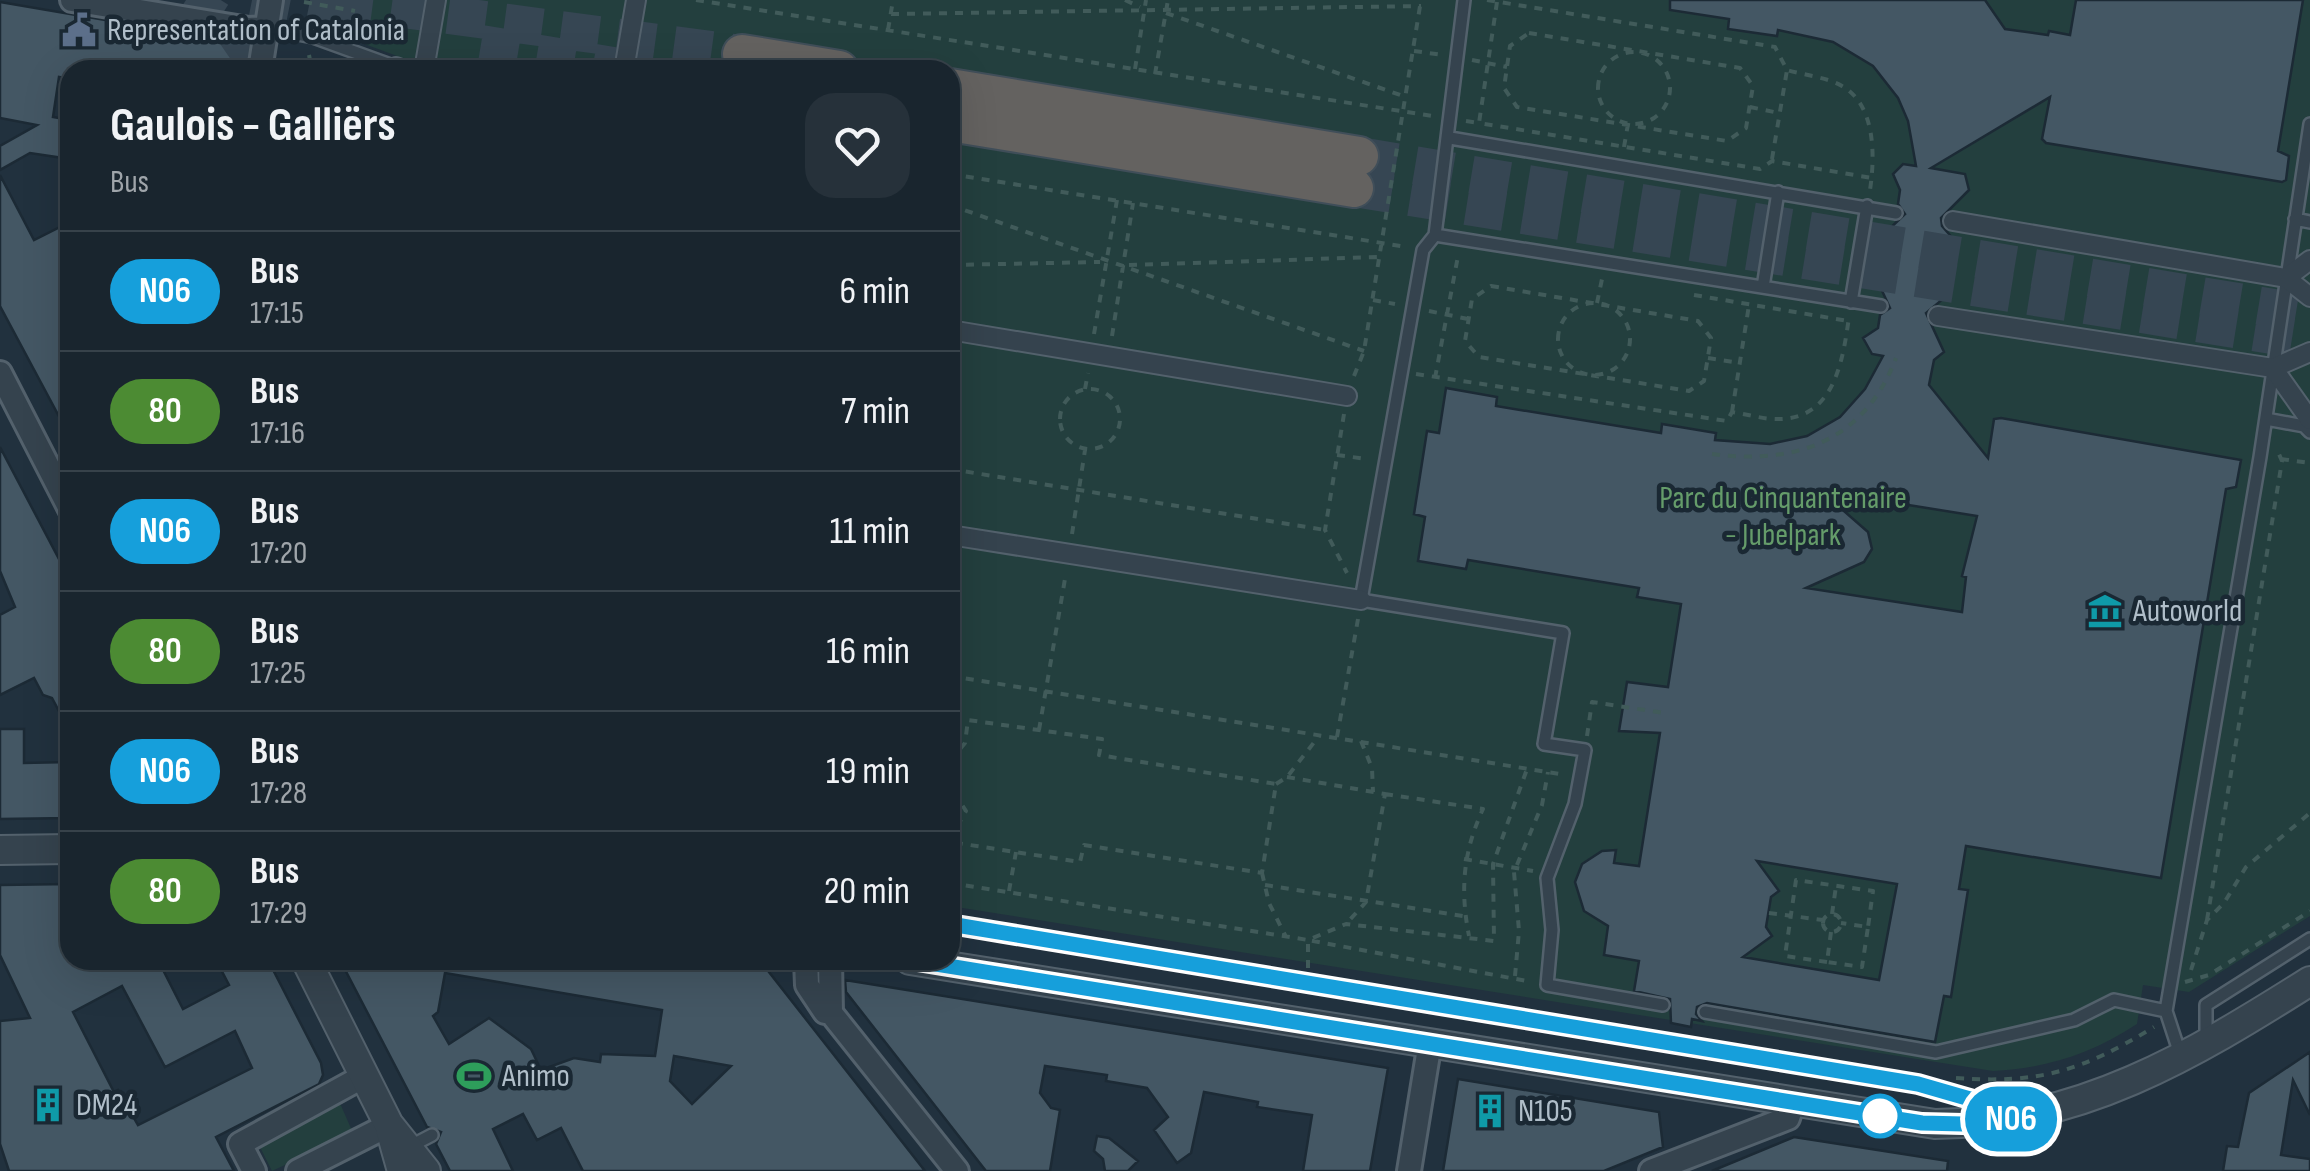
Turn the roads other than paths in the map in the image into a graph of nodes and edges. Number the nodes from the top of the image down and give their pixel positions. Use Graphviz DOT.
graph roads {
  1 [pos="72,0"];
  2 [pos="271,0"];
  3 [pos="436,0"];
  4 [pos="636,0"];
  5 [pos="1464,0"];
  6 [pos="267,28"];
  7 [pos="742,54"];
  8 [pos="262,60"];
  9 [pos="377,60"];
  10 [pos="426,60"];
  11 [pos="626,60"];
  12 [pos="779,60"];
  13 [pos="960,90"];
  14 [pos="960,123"];
  15 [pos="2310,124"];
  16 [pos="1450,138"];
  17 [pos="1778,192"];
  18 [pos="1867,206"];
  19 [pos="1896,213"];
  20 [pos="2295,220"];
  21 [pos="1953,221"];
  22 [pos="2310,222"];
  23 [pos="1434,235"];
  24 [pos="2310,260"];
  25 [pos="2286,278"];
  26 [pos="1763,287"];
  27 [pos="2310,297"];
  28 [pos="1851,302"];
  29 [pos="1881,306"];
  30 [pos="1938,316"];
  31 [pos="960,332"];
  32 [pos="2310,352"];
  33 [pos="2273,368"];
  34 [pos="0,373"];
  35 [pos="1347,396"];
  36 [pos="2266,420"];
  37 [pos="2310,420"];
  38 [pos="2310,432"];
  39 [pos="60,490"];
  40 [pos="960,537"];
  41 [pos="1361,600"];
  42 [pos="60,849"];
  43 [pos="0,850"];
  44 [pos="960,926"];
  45 [pos="2310,939"];
  46 [pos="960,968"];
  47 [pos="311,970"];
  48 [pos="806,970"];
  49 [pos="830,970"];
  50 [pos="2310,981"];
  51 [pos="1662,1005"];
  52 [pos="2166,1011"];
  53 [pos="1706,1012"];
  54 [pos="831,1013"];
  55 [pos="1430,1042"];
  56 [pos="2206,1043"];
  57 [pos="2181,1058"];
  58 [pos="364,1076"];
  59 [pos="1793,1103"];
  60 [pos="2029,1116"];
  61 [pos="389,1125"];
  62 [pos="414,1151"];
  63 [pos="254,1171"];
  64 [pos="298,1171"];
  65 [pos="426,1171"];
  66 [pos="958,1171"];
  67 [pos="1409,1171"];
  68 [pos="1651,1171"];
  1 -- 6 [label="street"];
  2 -- 6 [label="street"];
  3 -- 10 [label="street"];
  4 -- 11 [label="street"];
  5 -- 16 [label="lane"];
  6 -- 8 [label="street"];
  6 -- 9 [label="lane"];
  7 -- 12 [label="highway"];
  13 -- 14 [label="highway"];
  15 -- 20 [label="lane"];
  16 -- 17 [label="lane"];
  16 -- 23 [label="lane"];
  17 -- 18 [label="lane"];
  17 -- 26 [label="lane"];
  18 -- 19 [label="lane"];
  18 -- 28 [label="lane"];
  20 -- 22 [label="lane"];
  20 -- 25 [label="lane"];
  21 -- 25 [label="street"];
  23 -- 26 [label="lane"];
  23 -- 41 [label="lane"];
  24 -- 25 [label="street"];
  25 -- 27 [label="street"];
  25 -- 33 [label="lane"];
  26 -- 28 [label="lane"];
  28 -- 29 [label="lane"];
  30 -- 33 [label="street"];
  31 -- 35 [label="street"];
  32 -- 33 [label="street"];
  33 -- 36 [label="lane"];
  33 -- 37 [label="street"];
  34 -- 39 [label="street"];
  36 -- 38 [label="lane"];
  36 -- 52 [label="lane"];
  40 -- 41 [label="street"];
  41 -- 51 [label="lane"];
  42 -- 43 [label="street"];
  44 -- 60 [label="lane"];
  45 -- 56 [label="lane"];
  46 -- 55 [label="street"];
  47 -- 58 [label="street"];
  48 -- 54 [label="street"];
  49 -- 54 [label="street"];
  50 -- 56 [label="street"];
  52 -- 53 [label="lane"];
  52 -- 57 [label="lane"];
  54 -- 66 [label="street"];
  55 -- 59 [label="street"];
  55 -- 67 [label="street"];
  56 -- 57 [label="street"];
  57 -- 60 [label="street"];
  58 -- 61 [label="street"];
  58 -- 63 [label="street"];
  59 -- 60 [label="street"];
  59 -- 68 [label="street"];
  61 -- 62 [label="street"];
  61 -- 64 [label="street"];
  62 -- 65 [label="street"];
}
